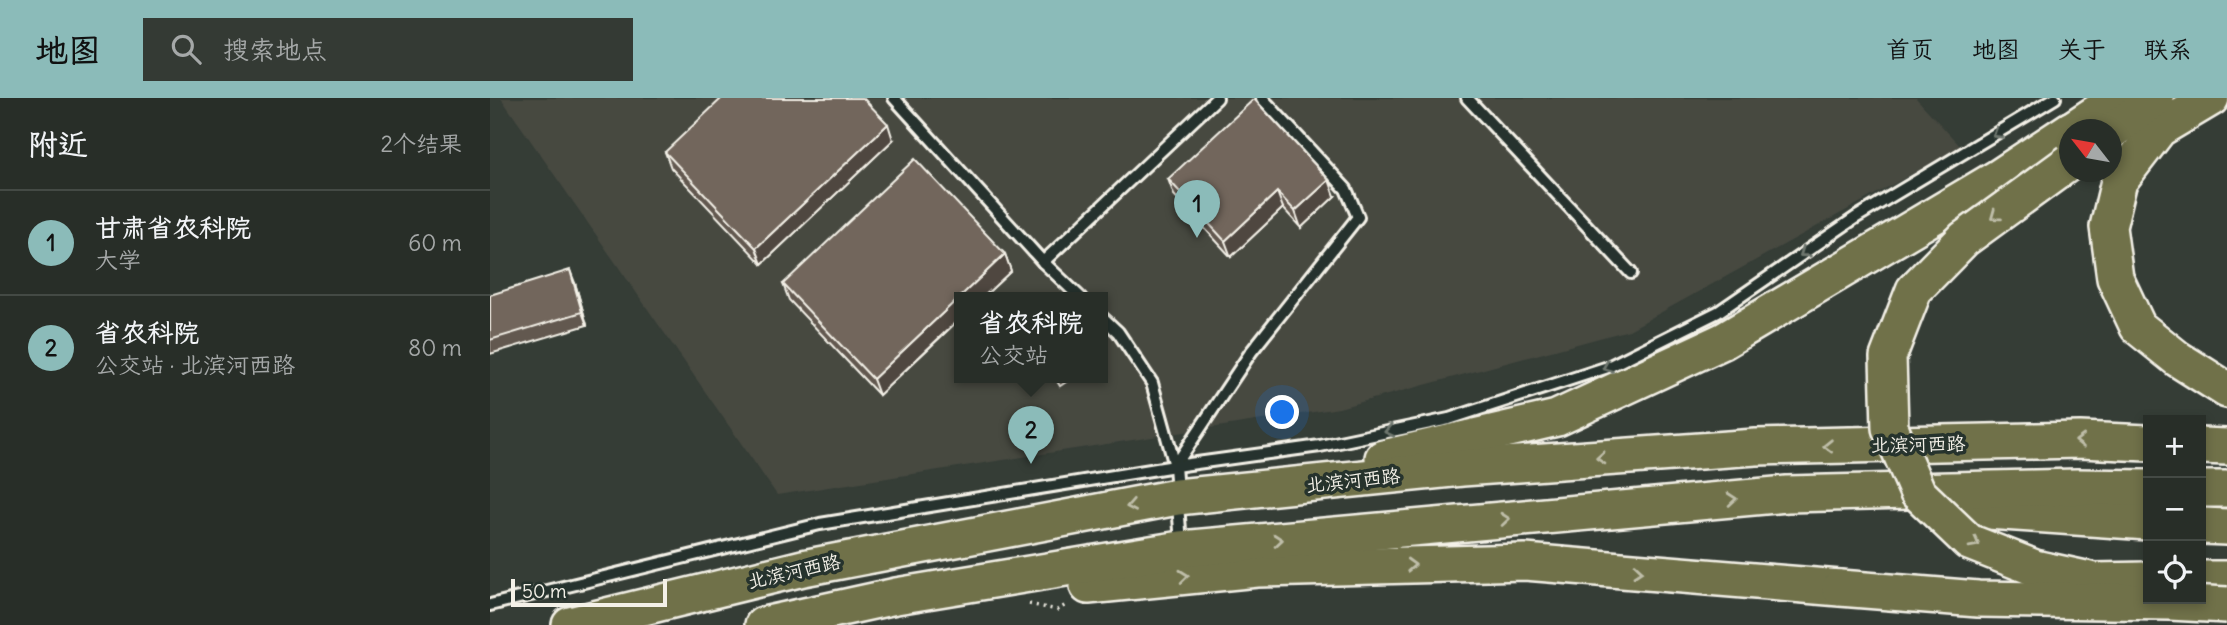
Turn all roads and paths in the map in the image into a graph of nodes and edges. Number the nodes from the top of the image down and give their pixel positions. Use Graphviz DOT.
graph roads {
  1 [pos="894,98"];
  2 [pos="1217,98"];
  3 [pos="1262,98"];
  4 [pos="1467,98"];
  5 [pos="2055,98"];
  6 [pos="2119,98"];
  7 [pos="2156,98"];
  8 [pos="2211,98"];
  9 [pos="2087,119"];
  10 [pos="2122,124"];
  11 [pos="2059,137"];
  12 [pos="2059,170"];
  13 [pos="1043,262"];
  14 [pos="1631,273"];
  15 [pos="1075,292"];
  16 [pos="1108,323"];
  17 [pos="2227,390"];
  18 [pos="2143,443"];
  19 [pos="2206,446"];
  20 [pos="2227,447"];
  21 [pos="1176,482"];
  22 [pos="2143,488"];
  23 [pos="2206,489"];
  24 [pos="2227,489"];
  25 [pos="1248,490"];
  26 [pos="1787,494"];
  27 [pos="2143,522"];
  28 [pos="2206,526"];
  29 [pos="2227,527"];
  30 [pos="1181,549"];
  31 [pos="2206,579"];
  32 [pos="2227,579"];
  33 [pos="2143,580"];
  34 [pos="896,596"];
  35 [pos="490,605"];
  36 [pos="2227,605"];
  37 [pos="570,625"];
  38 [pos="763,625"];
  1 -- 13 [label="lane"];
  2 -- 13 [label="lane"];
  3 -- 21 [label="lane"];
  4 -- 14 [label="lane"];
  5 -- 21 [label="lane, one-way"];
  6 -- 9 [label="main road"];
  7 -- 10 [label="main road"];
  8 -- 17 [label="main road"];
  11 -- 25 [label="main road"];
  12 -- 33 [label="main road, one-way, bridge"];
  13 -- 15 [label="lane"];
  16 -- 21 [label="lane"];
  18 -- 25 [label="main road, 北滨河西路, one-way"];
  19 -- 20 [label="main road"];
  21 -- 25 [label="main road, 北滨河西路"];
  21 -- 30 [label="lane"];
  21 -- 35 [label="lane"];
  21 -- 37 [label="main road, 北滨河西路, one-way"];
  22 -- 26 [label="main road"];
  23 -- 24 [label="main road"];
  26 -- 27 [label="main road"];
  30 -- 26 [label="main road, one-way"];
  28 -- 29 [label="main road"];
  30 -- 34 [label="main road"];
  31 -- 32 [label="main road"];
  34 -- 36 [label="main road, one-way, bridge"];
  34 -- 38 [label="main road"];
}
